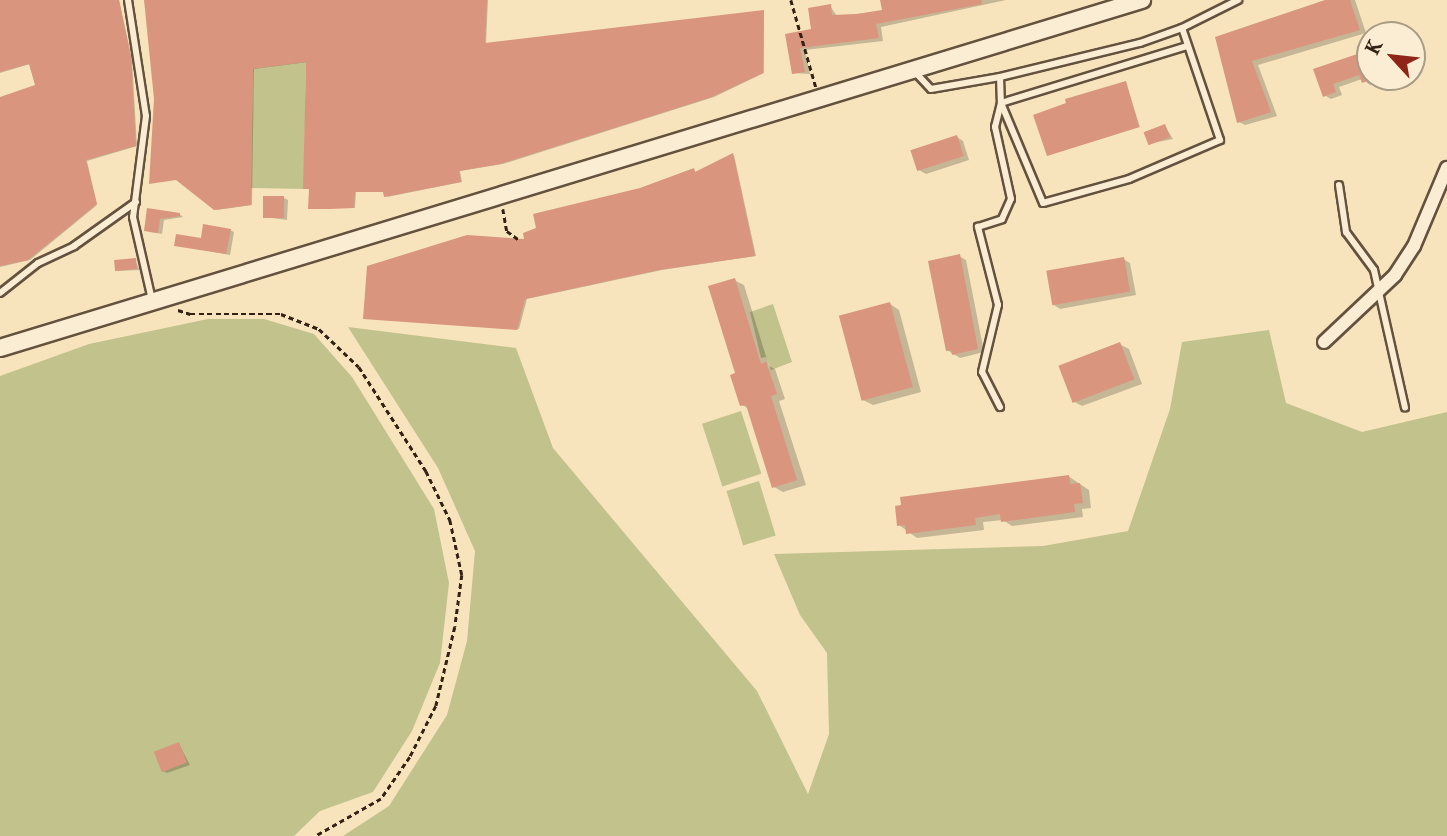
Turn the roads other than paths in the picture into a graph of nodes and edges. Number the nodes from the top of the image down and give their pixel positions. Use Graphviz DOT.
graph roads {
  1 [pos="128,0"];
  2 [pos="1142,0"];
  3 [pos="1238,0"];
  4 [pos="1112,4"];
  5 [pos="1182,28"];
  6 [pos="1188,46"];
  7 [pos="915,72"];
  8 [pos="1000,77"];
  9 [pos="1001,103"];
  10 [pos="1447,168"];
  11 [pos="1339,186"];
  12 [pos="136,202"];
  13 [pos="0,293"];
  14 [pos="1381,293"];
  15 [pos="152,300"];
  16 [pos="1324,341"];
  17 [pos="0,348"];
  18 [pos="1000,407"];
  19 [pos="1405,408"];
  1 -- 12 [label="lane"];
  2 -- 4 [label="main road"];
  3 -- 5 [label="lane"];
  4 -- 7 [label="main road"];
  5 -- 6 [label="lane"];
  5 -- 8 [label="lane"];
  6 -- 9 [label="lane"];
  6 -- 9 [label="lane"];
  7 -- 8 [label="lane"];
  7 -- 15 [label="main road"];
  8 -- 9 [label="lane"];
  9 -- 18 [label="lane"];
  10 -- 14 [label="street"];
  11 -- 14 [label="lane"];
  12 -- 13 [label="lane"];
  12 -- 15 [label="lane"];
  14 -- 16 [label="street"];
  14 -- 19 [label="lane"];
  15 -- 17 [label="main road"];
}
